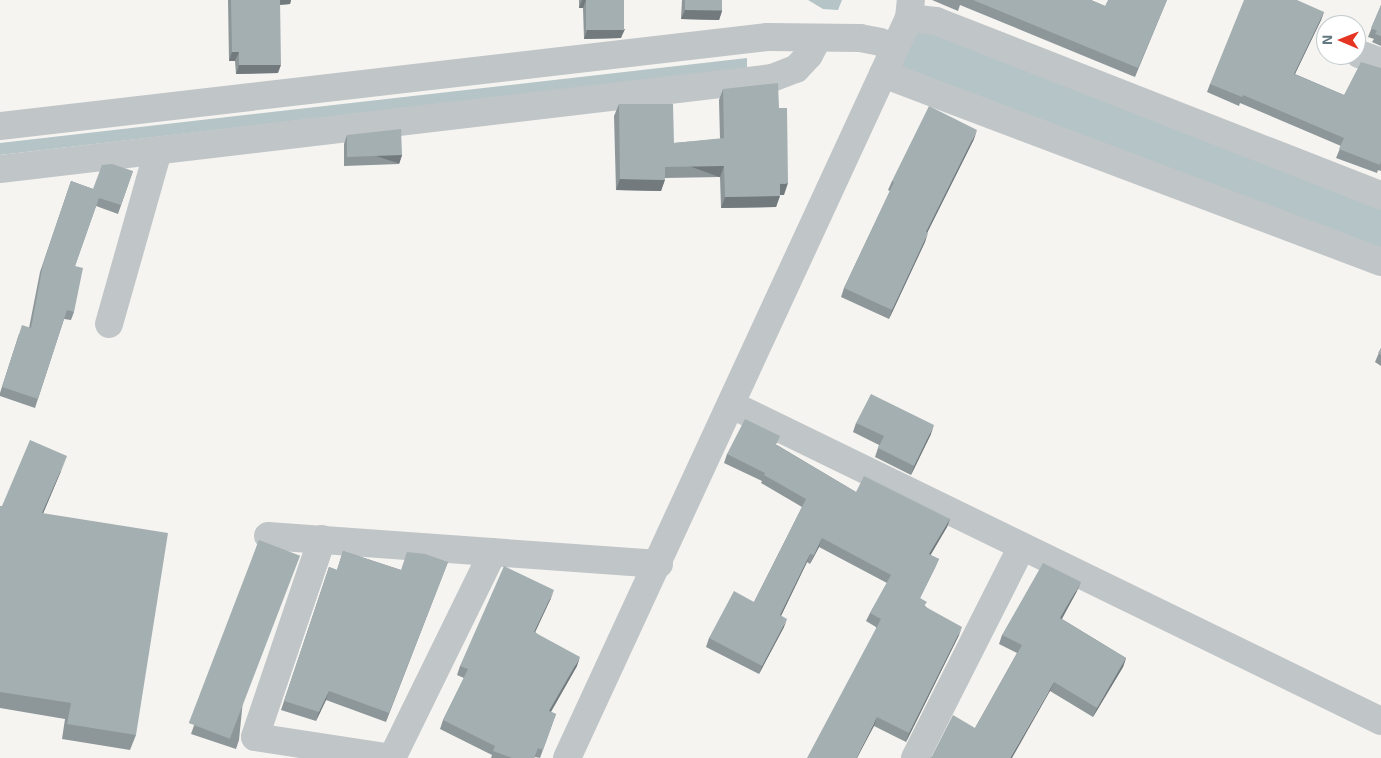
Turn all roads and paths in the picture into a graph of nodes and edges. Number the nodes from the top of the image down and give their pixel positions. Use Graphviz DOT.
graph roads {
  1 [pos="910,9"];
  2 [pos="818,38"];
  3 [pos="895,47"];
  4 [pos="883,74"];
  5 [pos="0,126"];
  6 [pos="158,151"];
  7 [pos="0,169"];
  8 [pos="1381,195"];
  9 [pos="1381,262"];
  10 [pos="109,324"];
  11 [pos="732,405"];
  12 [pos="268,536"];
  13 [pos="322,540"];
  14 [pos="1022,546"];
  15 [pos="493,552"];
  16 [pos="659,564"];
  17 [pos="1381,721"];
  18 [pos="567,758"];
  19 [pos="915,758"];
  1 -- 3 [label="street"];
  1 -- 8 [label="street"];
  2 -- 3 [label="street"];
  2 -- 5 [label="street"];
  2 -- 6 [label="street"];
  3 -- 4 [label="street"];
  4 -- 9 [label="street"];
  4 -- 11 [label="street"];
  6 -- 7 [label="street"];
  6 -- 10 [label="street"];
  11 -- 14 [label="street"];
  11 -- 16 [label="street"];
  12 -- 13 [label="street"];
  13 -- 15 [label="street"];
  13 -- 15 [label="street"];
  14 -- 17 [label="street"];
  14 -- 19 [label="street"];
  15 -- 16 [label="street"];
  16 -- 18 [label="street"];
}
